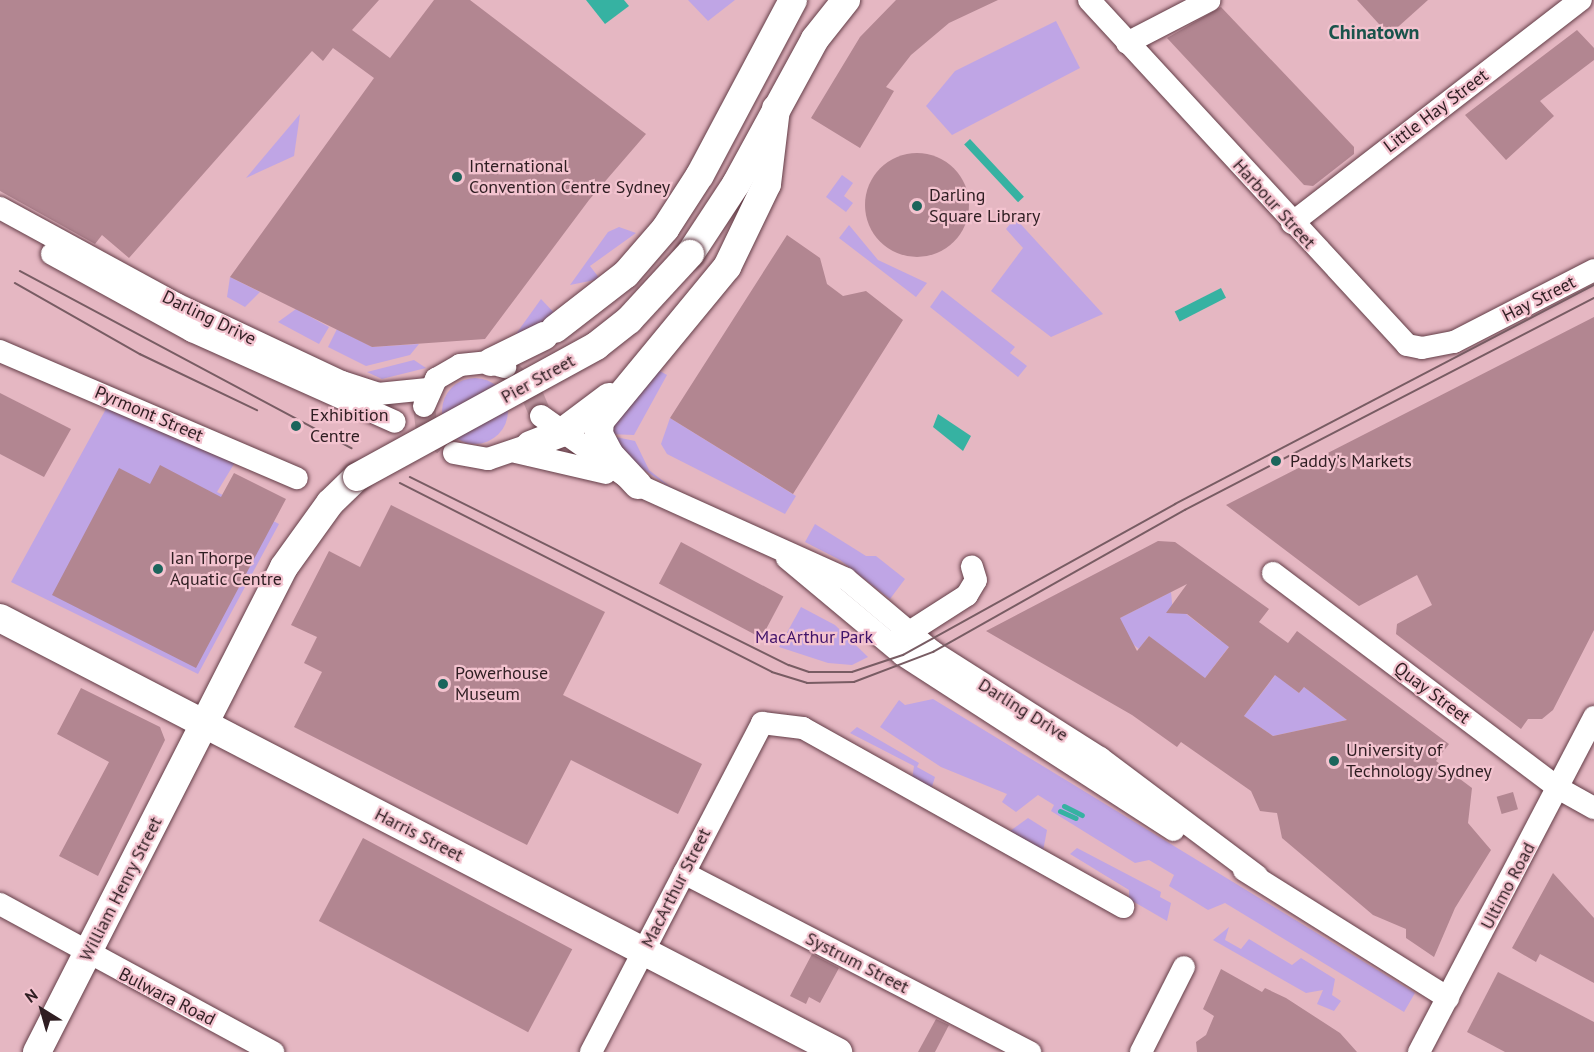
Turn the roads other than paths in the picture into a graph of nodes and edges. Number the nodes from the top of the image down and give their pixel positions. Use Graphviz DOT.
graph roads {
  1 [pos="794,0"];
  2 [pos="846,0"];
  3 [pos="1089,0"];
  4 [pos="1210,0"];
  5 [pos="1581,0"];
  6 [pos="1590,0"];
  7 [pos="1594,4"];
  8 [pos="1127,43"];
  9 [pos="776,109"];
  10 [pos="0,208"];
  11 [pos="1292,223"];
  12 [pos="0,225"];
  13 [pos="1594,270"];
  14 [pos="1483,328"];
  15 [pos="0,351"];
  16 [pos="498,365"];
  17 [pos="626,386"];
  18 [pos="547,421"];
  19 [pos="395,422"];
  20 [pos="523,448"];
  21 [pos="454,453"];
  22 [pos="297,478"];
  23 [pos="638,484"];
  24 [pos="972,567"];
  25 [pos="1273,573"];
  26 [pos="0,618"];
  27 [pos="900,638"];
  28 [pos="1594,717"];
  29 [pos="206,725"];
  30 [pos="1558,788"];
  31 [pos="1594,808"];
  32 [pos="684,873"];
  33 [pos="0,904"];
  34 [pos="1123,907"];
  35 [pos="88,952"];
  36 [pos="643,952"];
  37 [pos="1184,967"];
  38 [pos="1448,998"];
  39 [pos="37,1052"];
  40 [pos="273,1052"];
  41 [pos="591,1052"];
  42 [pos="838,1052"];
  43 [pos="1030,1052"];
  44 [pos="1141,1052"];
  45 [pos="1419,1052"];
  1 -- 16 [label="main road"];
  2 -- 9 [label="main road, Pier Street"];
  3 -- 8 [label="street, Harbour Street"];
  4 -- 8 [label="street"];
  5 -- 11 [label="street, Little Hay Street"];
  6 -- 7 [label="street"];
  8 -- 11 [label="street, Harbour Street"];
  9 -- 17 [label="main road"];
  9 -- 29 [label="main road, Pier Street, bridge"];
  10 -- 16 [label="street, Darling Drive"];
  11 -- 14 [label="street, Harbour Street"];
  12 -- 19 [label="street, Darling Drive"];
  13 -- 14 [label="street, Hay Street"];
  15 -- 22 [label="street, Pyrmont Street"];
  17 -- 18 [label="main road"];
  17 -- 23 [label="main road"];
  18 -- 20 [label="main road"];
  18 -- 23 [label="street, Darling Drive"];
  20 -- 21 [label="street"];
  20 -- 23 [label="street, Darling Drive"];
  23 -- 27 [label="street, Darling Drive"];
  24 -- 27 [label="street"];
  25 -- 30 [label="street, Quay Street"];
  26 -- 29 [label="main road, Harris Street"];
  27 -- 38 [label="street, Darling Drive"];
  28 -- 30 [label="street, Ultimo Road"];
  29 -- 35 [label="main road, William Henry Street"];
  29 -- 36 [label="main road, Harris Street"];
  30 -- 31 [label="street, Quay Street"];
  30 -- 38 [label="street, Ultimo Road"];
  32 -- 34 [label="street, MacArthur Street"];
  32 -- 36 [label="street, MacArthur Street"];
  32 -- 43 [label="street, Systrum Street"];
  33 -- 35 [label="street, Bulwara Road"];
  35 -- 39 [label="main road, William Henry Street"];
  35 -- 40 [label="street, Bulwara Road"];
  36 -- 41 [label="street, MacArthur Street"];
  36 -- 42 [label="main road, Harris Street"];
  37 -- 44 [label="street"];
  38 -- 45 [label="street, Ultimo Road"];
}
